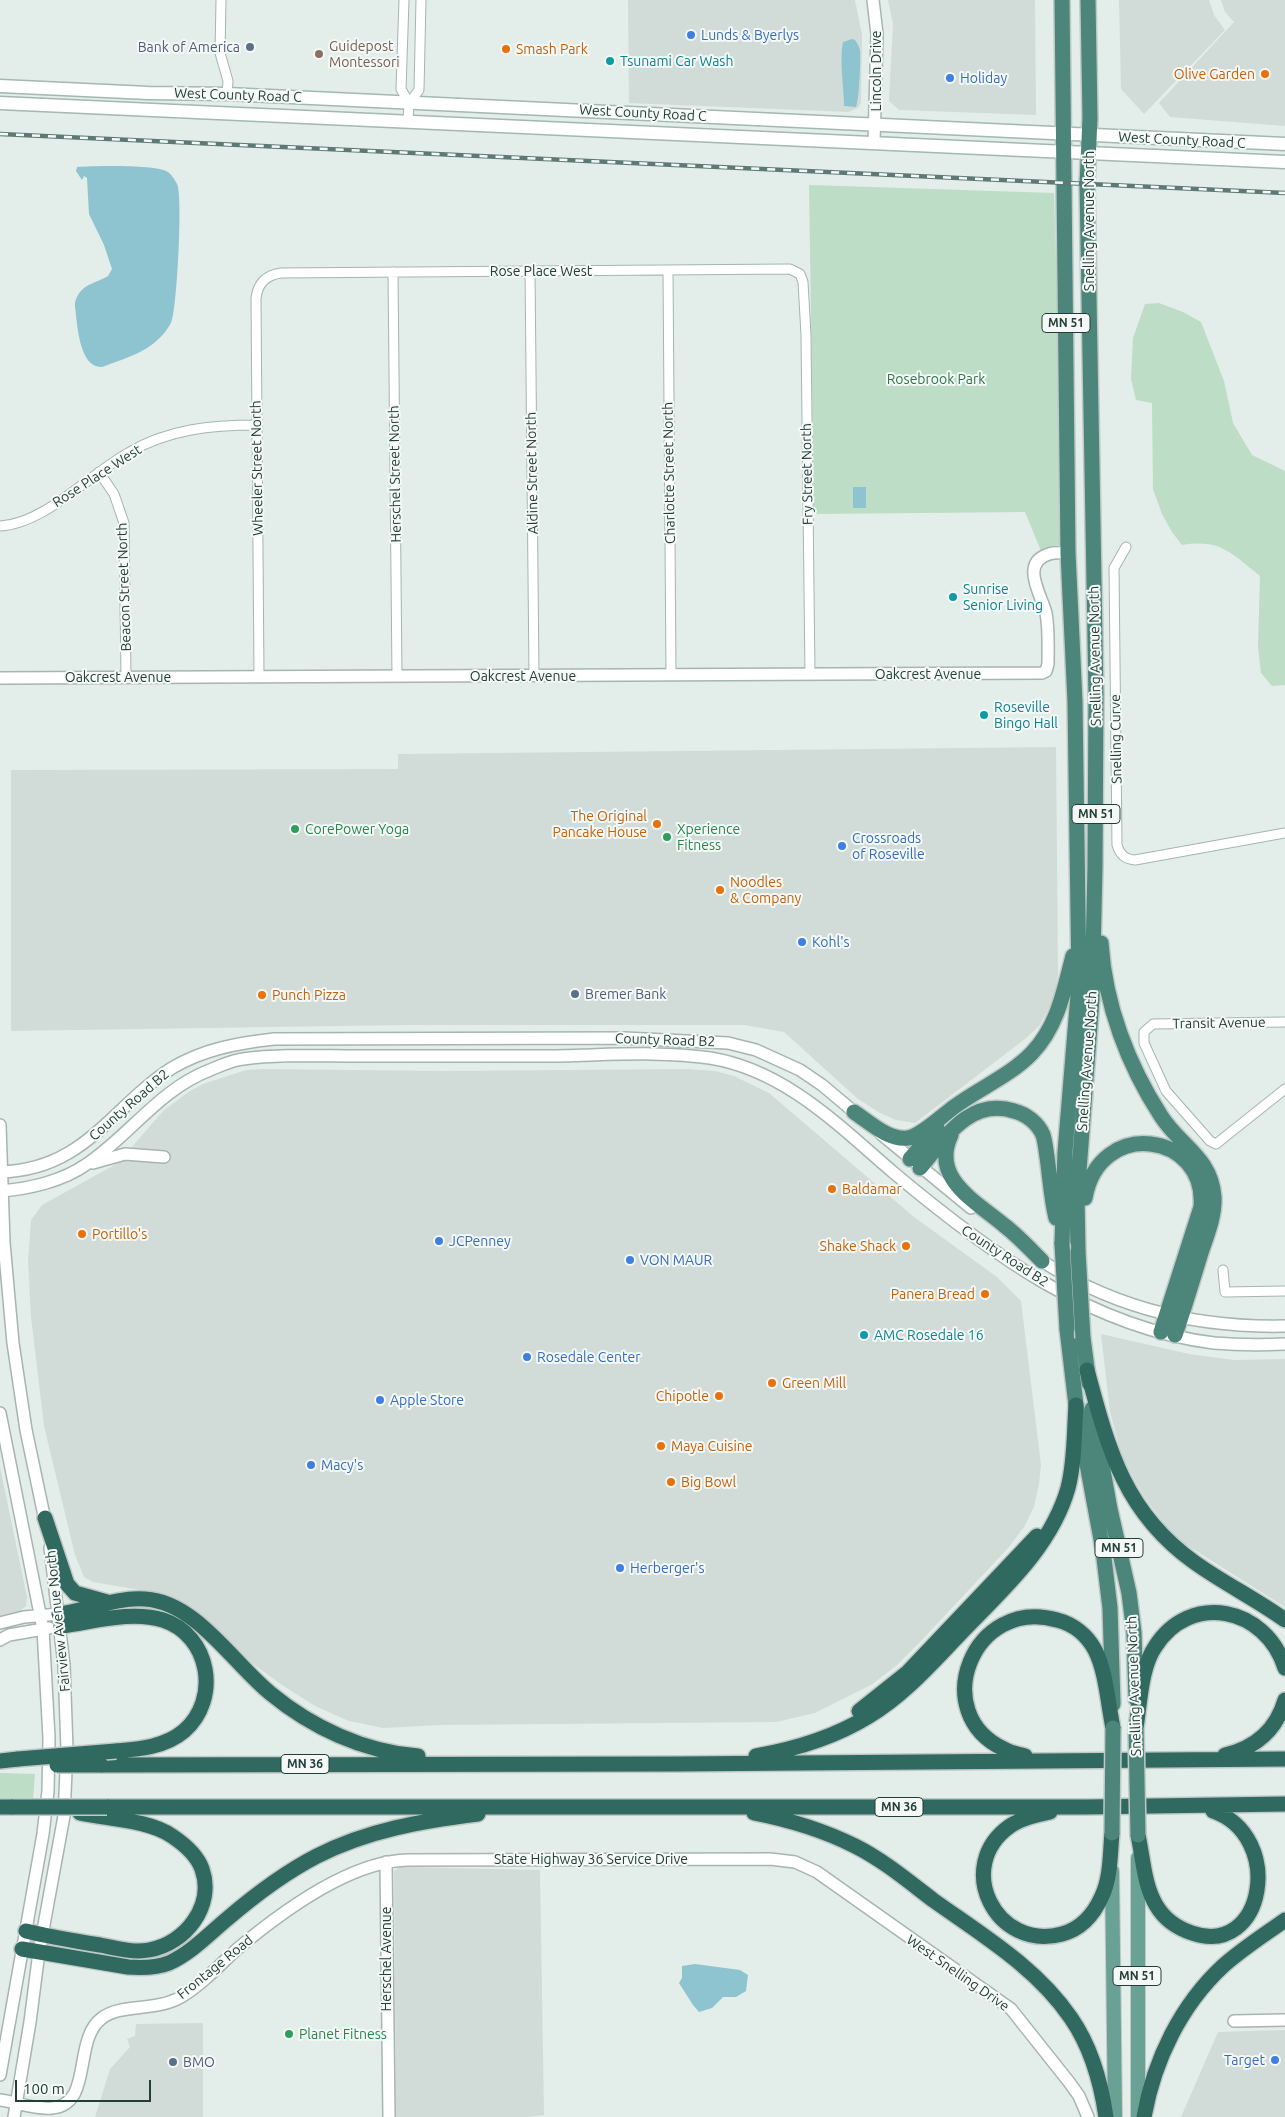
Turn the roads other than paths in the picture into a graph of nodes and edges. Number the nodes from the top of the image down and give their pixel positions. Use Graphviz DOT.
graph roads {
  1 [pos="221,0"];
  2 [pos="404,0"];
  3 [pos="421,0"];
  4 [pos="873,0"];
  5 [pos="1062,0"];
  6 [pos="1088,0"];
  7 [pos="0,86"];
  8 [pos="227,94"];
  9 [pos="0,103"];
  10 [pos="409,103"];
  11 [pos="408,121"];
  12 [pos="875,124"];
  13 [pos="1064,134"];
  14 [pos="1090,135"];
  15 [pos="874,142"];
  16 [pos="1285,144"];
  17 [pos="1064,152"];
  18 [pos="1089,152"];
  19 [pos="1285,162"];
  20 [pos="668,270"];
  21 [pos="530,271"];
  22 [pos="393,272"];
  23 [pos="281,273"];
  24 [pos="800,274"];
  25 [pos="257,425"];
  26 [pos="99,472"];
  27 [pos="0,526"];
  28 [pos="1126,547"];
  29 [pos="1068,552"];
  30 [pos="810,674"];
  31 [pos="671,675"];
  32 [pos="396,676"];
  33 [pos="534,676"];
  34 [pos="126,677"];
  35 [pos="259,677"];
  36 [pos="0,678"];
  37 [pos="1285,833"];
  38 [pos="1095,867"];
  39 [pos="1079,935"];
  40 [pos="1285,1022"];
  41 [pos="624,1038"];
  42 [pos="624,1055"];
  43 [pos="1285,1089"];
  44 [pos="972,1094"];
  45 [pos="854,1112"];
  46 [pos="0,1125"];
  47 [pos="955,1127"];
  48 [pos="164,1157"];
  49 [pos="915,1163"];
  50 [pos="87,1165"];
  51 [pos="1,1172"];
  52 [pos="897,1175"];
  53 [pos="907,1183"];
  54 [pos="1,1191"];
  55 [pos="1078,1237"];
  56 [pos="1062,1242"];
  57 [pos="1042,1261"];
  58 [pos="1223,1270"];
  59 [pos="1285,1291"];
  60 [pos="1174,1316"];
  61 [pos="1285,1326"];
  62 [pos="1168,1334"];
  63 [pos="1285,1344"];
  64 [pos="1087,1370"];
  65 [pos="1076,1405"];
  66 [pos="0,1413"];
  67 [pos="45,1518"];
  68 [pos="109,1602"];
  69 [pos="40,1616"];
  70 [pos="60,1620"];
  71 [pos="1285,1620"];
  72 [pos="0,1623"];
  73 [pos="43,1628"];
  74 [pos="0,1640"];
  75 [pos="1285,1668"];
  76 [pos="1285,1700"];
  77 [pos="1113,1728"];
  78 [pos="1136,1728"];
  79 [pos="1285,1759"];
  80 [pos="1036,1760"];
  81 [pos="0,1761"];
  82 [pos="1190,1761"];
  83 [pos="18,1762"];
  84 [pos="509,1764"];
  85 [pos="679,1764"];
  86 [pos="0,1766"];
  87 [pos="1285,1804"];
  88 [pos="557,1806"];
  89 [pos="711,1806"];
  90 [pos="1197,1806"];
  91 [pos="6,1807"];
  92 [pos="1086,1807"];
  93 [pos="106,1813"];
  94 [pos="1112,1832"];
  95 [pos="1138,1835"];
  96 [pos="386,1862"];
  97 [pos="795,1862"];
  98 [pos="1285,1920"];
  99 [pos="26,1931"];
  100 [pos="43,1935"];
  101 [pos="22,1950"];
  102 [pos="39,1952"];
  103 [pos="1285,2020"];
  104 [pos="1234,2021"];
  105 [pos="0,2075"];
  106 [pos="0,2100"];
  107 [pos="16,2102"];
  108 [pos="14,2117"];
  109 [pos="388,2117"];
  110 [pos="1088,2117"];
  111 [pos="1106,2117"];
  112 [pos="1115,2117"];
  113 [pos="1138,2117"];
  114 [pos="1144,2117"];
  1 -- 8 [label="street"];
  2 -- 10 [label="street"];
  3 -- 10 [label="street"];
  4 -- 12 [label="street, Lincoln Drive"];
  5 -- 13 [label="highway, Snelling Avenue North / MN 51"];
  6 -- 14 [label="highway, Snelling Avenue North / MN 51"];
  7 -- 8 [label="main road, West County Road C"];
  8 -- 10 [label="main road, West County Road C"];
  9 -- 11 [label="main road, West County Road C"];
  10 -- 11 [label="street"];
  10 -- 12 [label="main road, West County Road C"];
  11 -- 15 [label="main road, West County Road C"];
  12 -- 13 [label="main road, West County Road C"];
  12 -- 15 [label="street, Lincoln Drive"];
  13 -- 14 [label="main road, West County Road C"];
  13 -- 17 [label="highway, Snelling Avenue North / MN 51"];
  14 -- 16 [label="main road, West County Road C"];
  14 -- 18 [label="highway, Snelling Avenue North / MN 51"];
  15 -- 17 [label="main road, West County Road C"];
  17 -- 18 [label="main road, West County Road C"];
  17 -- 29 [label="highway, Snelling Avenue North / MN 51"];
  18 -- 19 [label="main road, West County Road C"];
  18 -- 38 [label="highway, Snelling Avenue North / MN 51"];
  20 -- 21 [label="street, Rose Place West"];
  20 -- 24 [label="street, Rose Place West"];
  20 -- 31 [label="street, Charlotte Street North"];
  21 -- 22 [label="street, Rose Place West"];
  21 -- 33 [label="street, Aldine Street North"];
  22 -- 23 [label="street, Rose Place West"];
  22 -- 32 [label="street, Herschel Street North"];
  23 -- 25 [label="street, Wheeler Street North"];
  24 -- 30 [label="street, Fry Street North"];
  25 -- 26 [label="street, Rose Place West"];
  25 -- 35 [label="street, Wheeler Street North"];
  26 -- 27 [label="street, Rose Place West"];
  26 -- 34 [label="street, Beacon Street North"];
  28 -- 37 [label="street, Snelling Curve"];
  29 -- 30 [label="street, Oakcrest Avenue"];
  29 -- 39 [label="highway, Snelling Avenue North / MN 51"];
  30 -- 31 [label="street, Oakcrest Avenue"];
  31 -- 33 [label="street, Oakcrest Avenue"];
  32 -- 33 [label="street, Oakcrest Avenue"];
  32 -- 35 [label="street, Oakcrest Avenue"];
  34 -- 35 [label="street, Oakcrest Avenue"];
  34 -- 36 [label="street, Oakcrest Avenue"];
  38 -- 55 [label="highway, Snelling Avenue North / MN 51"];
  38 -- 60 [label="highway"];
  39 -- 44 [label="highway"];
  39 -- 56 [label="highway, Snelling Avenue North / MN 51"];
  40 -- 43 [label="street, Transit Avenue"];
  41 -- 42 [label="street"];
  41 -- 45 [label="street, County Road B2"];
  41 -- 51 [label="street, County Road B2"];
  42 -- 50 [label="street, County Road B2"];
  42 -- 52 [label="street, County Road B2"];
  44 -- 45 [label="highway"];
  44 -- 49 [label="highway"];
  45 -- 49 [label="street, County Road B2"];
  46 -- 51 [label="street, Fairview Avenue North"];
  47 -- 49 [label="highway"];
  47 -- 56 [label="highway"];
  47 -- 57 [label="highway"];
  48 -- 50 [label="street"];
  49 -- 52 [label="street"];
  49 -- 53 [label="street"];
  49 -- 57 [label="street, County Road B2"];
  50 -- 54 [label="street, County Road B2"];
  51 -- 54 [label="street, Fairview Avenue North"];
  52 -- 53 [label="street, County Road B2"];
  53 -- 62 [label="street, County Road B2"];
  54 -- 67 [label="street, Fairview Avenue North"];
  55 -- 60 [label="highway"];
  55 -- 64 [label="highway, Snelling Avenue North / MN 51, bridge"];
  56 -- 65 [label="highway, Snelling Avenue North / MN 51, bridge"];
  57 -- 60 [label="street, County Road B2"];
  58 -- 59 [label="street"];
  60 -- 61 [label="street, County Road B2"];
  60 -- 62 [label="highway"];
  62 -- 63 [label="street, County Road B2"];
  64 -- 71 [label="highway"];
  64 -- 78 [label="highway, Snelling Avenue North / MN 51"];
  65 -- 77 [label="highway, Snelling Avenue North / MN 51"];
  65 -- 85 [label="highway"];
  66 -- 69 [label="street, Fairview Avenue North"];
  67 -- 68 [label="highway"];
  67 -- 70 [label="street, Fairview Avenue North"];
  68 -- 70 [label="highway"];
  68 -- 84 [label="highway"];
  69 -- 70 [label="street"];
  69 -- 72 [label="street"];
  69 -- 73 [label="street, Fairview Avenue North"];
  70 -- 73 [label="street"];
  70 -- 83 [label="highway, bridge"];
  70 -- 100 [label="street, Fairview Avenue North"];
  73 -- 74 [label="street"];
  73 -- 99 [label="street, Fairview Avenue North"];
  75 -- 78 [label="highway"];
  76 -- 82 [label="highway"];
  77 -- 80 [label="highway"];
  77 -- 94 [label="highway, Snelling Avenue North / MN 51, bridge"];
  78 -- 95 [label="highway, Snelling Avenue North / MN 51, bridge"];
  79 -- 82 [label="highway, MN 36"];
  80 -- 82 [label="highway, MN 36"];
  80 -- 85 [label="highway, MN 36"];
  81 -- 83 [label="highway"];
  83 -- 84 [label="highway, MN 36, bridge"];
  83 -- 86 [label="highway, MN 36"];
  84 -- 85 [label="highway, MN 36"];
  87 -- 90 [label="highway, MN 36"];
  88 -- 89 [label="highway, MN 36"];
  88 -- 93 [label="highway, MN 36"];
  88 -- 102 [label="highway"];
  89 -- 92 [label="highway, MN 36"];
  89 -- 111 [label="highway"];
  90 -- 92 [label="highway, MN 36"];
  90 -- 95 [label="highway"];
  91 -- 93 [label="highway, bridge"];
  92 -- 94 [label="highway"];
  93 -- 100 [label="highway"];
  94 -- 112 [label="main road, Snelling Avenue North / MN 51"];
  95 -- 113 [label="main road, Snelling Avenue North / MN 51"];
  96 -- 97 [label="street, State Highway 36 Service Drive"];
  96 -- 107 [label="street, Frontage Road"];
  96 -- 109 [label="street, Herschel Avenue"];
  97 -- 110 [label="street, West Snelling Drive"];
  98 -- 114 [label="highway"];
  99 -- 100 [label="highway"];
  99 -- 101 [label="street, Fairview Avenue North"];
  100 -- 102 [label="street, Fairview Avenue North"];
  101 -- 102 [label="highway"];
  101 -- 105 [label="street, Fairview Avenue North"];
  102 -- 107 [label="street, Fairview Avenue North"];
  103 -- 104 [label="street"];
  106 -- 107 [label="street, Frontage Road"];
  107 -- 108 [label="street, Fairview Avenue North"];
}
